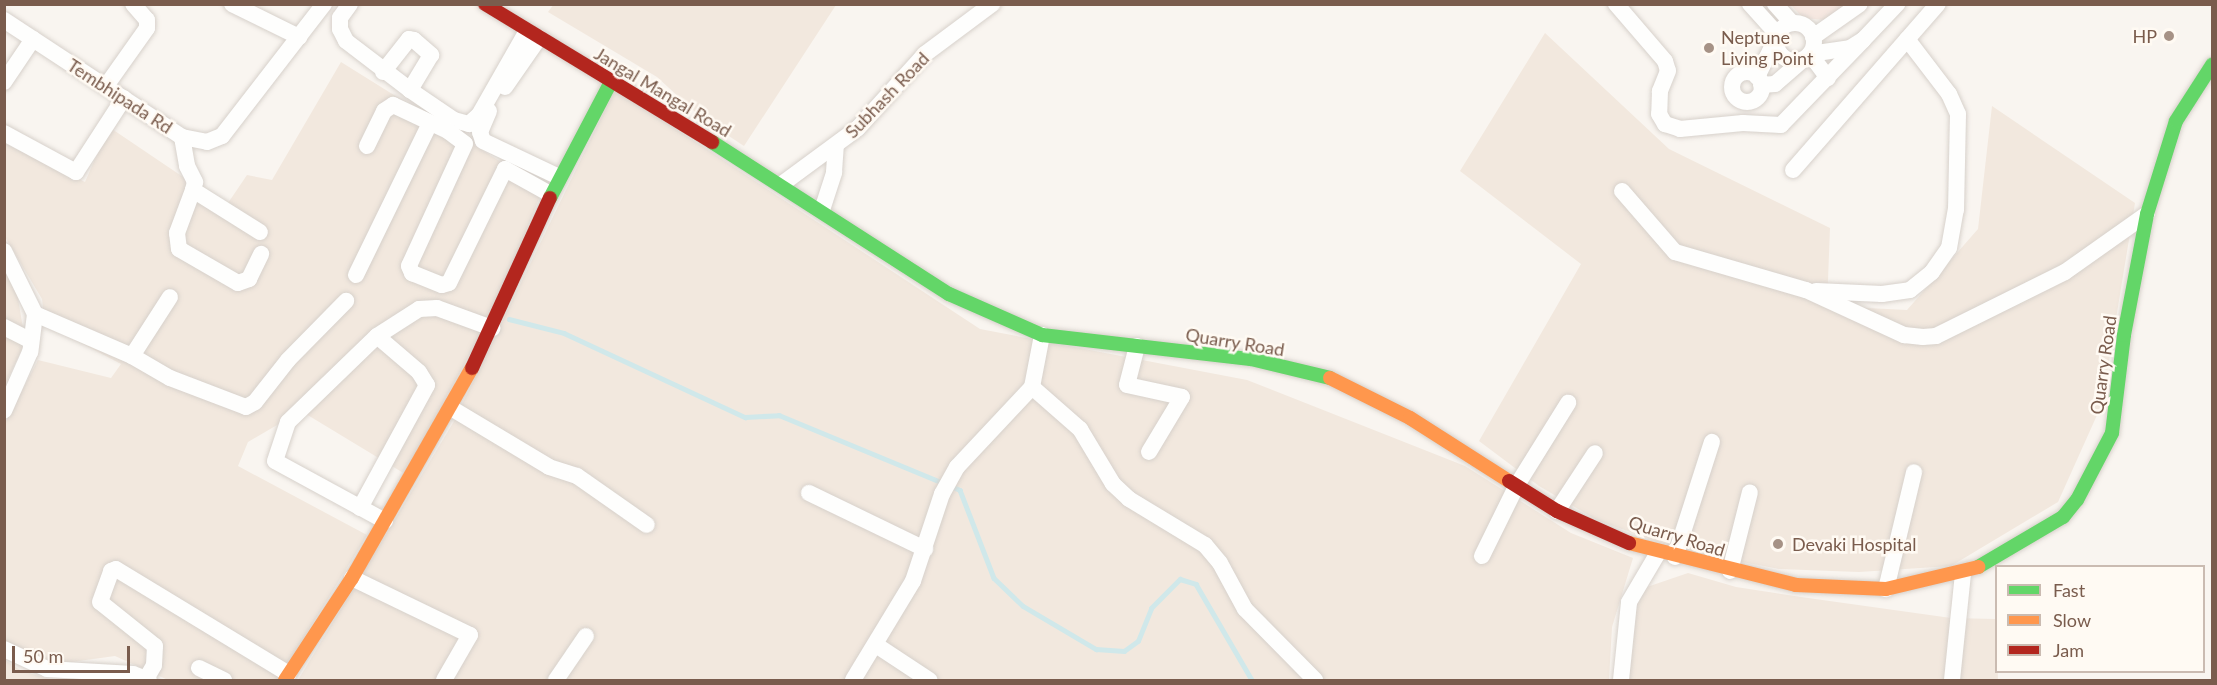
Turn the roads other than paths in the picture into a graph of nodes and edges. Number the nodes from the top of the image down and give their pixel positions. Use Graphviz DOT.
graph roads {
  1 [pos="134,4"];
  2 [pos="232,4"];
  3 [pos="324,4"];
  4 [pos="350,4"];
  5 [pos="485,4"];
  6 [pos="992,4"];
  7 [pos="1616,4"];
  8 [pos="1750,4"];
  9 [pos="1775,4"];
  10 [pos="1860,4"];
  11 [pos="1897,4"];
  12 [pos="1938,4"];
  13 [pos="4,20"];
  14 [pos="1791,23"];
  15 [pos="1778,34"];
  16 [pos="533,35"];
  17 [pos="299,36"];
  18 [pos="1813,37"];
  19 [pos="33,39"];
  20 [pos="1907,39"];
  21 [pos="1863,40"];
  22 [pos="1806,57"];
  23 [pos="2212,65"];
  24 [pos="383,72"];
  25 [pos="1828,78"];
  26 [pos="1759,81"];
  27 [pos="4,82"];
  28 [pos="611,82"];
  29 [pos="106,86"];
  30 [pos="410,90"];
  31 [pos="124,98"];
  32 [pos="1730,101"];
  33 [pos="430,123"];
  34 [pos="4,133"];
  35 [pos="182,137"];
  36 [pos="367,146"];
  37 [pos="836,146"];
  38 [pos="1793,170"];
  39 [pos="559,177"];
  40 [pos="782,184"];
  41 [pos="193,190"];
  42 [pos="1622,191"];
  43 [pos="550,195"];
  44 [pos="822,210"];
  45 [pos="2147,214"];
  46 [pos="260,232"];
  47 [pos="4,251"];
  48 [pos="261,254"];
  49 [pos="356,275"];
  50 [pos="1806,290"];
  51 [pos="170,297"];
  52 [pos="346,301"];
  53 [pos="35,314"];
  54 [pos="4,327"];
  55 [pos="492,328"];
  56 [pos="1042,334"];
  57 [pos="377,336"];
  58 [pos="31,341"];
  59 [pos="1137,346"];
  60 [pos="132,356"];
  61 [pos="1032,387"];
  62 [pos="1568,403"];
  63 [pos="451,408"];
  64 [pos="4,411"];
  65 [pos="1712,442"];
  66 [pos="1149,452"];
  67 [pos="1595,453"];
  68 [pos="1914,472"];
  69 [pos="1517,485"];
  70 [pos="1750,492"];
  71 [pos="808,493"];
  72 [pos="360,508"];
  73 [pos="1557,510"];
  74 [pos="385,521"];
  75 [pos="647,525"];
  76 [pos="925,549"];
  77 [pos="1658,553"];
  78 [pos="1482,556"];
  79 [pos="1675,557"];
  80 [pos="129,567"];
  81 [pos="1730,571"];
  82 [pos="1963,574"];
  83 [pos="352,578"];
  84 [pos="1886,589"];
  85 [pos="586,636"];
  86 [pos="876,645"];
  87 [pos="4,649"];
  88 [pos="199,668"];
  89 [pos="290,674"];
  90 [pos="76,676"];
  91 [pos="147,680"];
  92 [pos="224,681"];
  93 [pos="444,681"];
  94 [pos="556,681"];
  95 [pos="853,681"];
  96 [pos="929,681"];
  97 [pos="1315,681"];
  98 [pos="1620,681"];
  99 [pos="1952,681"];
  1 -- 29 [label="street"];
  2 -- 17 [label="street"];
  3 -- 17 [label="street, Tembhipada Rd"];
  4 -- 24 [label="street"];
  5 -- 16 [label="main road, Jangal Mangal Road"];
  6 -- 37 [label="street, Subhash Road"];
  7 -- 25 [label="street"];
  8 -- 15 [label="street"];
  9 -- 14 [label="street"];
  10 -- 18 [label="street"];
  11 -- 21 [label="street"];
  12 -- 20 [label="street"];
  13 -- 19 [label="street, Tembhipada Rd"];
  14 -- 15 [label="street"];
  14 -- 18 [label="street"];
  15 -- 22 [label="street"];
  15 -- 26 [label="street"];
  16 -- 28 [label="main road, Jangal Mangal Road"];
  16 -- 30 [label="street"];
  16 -- 39 [label="street"];
  17 -- 35 [label="street, Tembhipada Rd"];
  18 -- 22 [label="street"];
  19 -- 27 [label="street"];
  19 -- 29 [label="street, Tembhipada Rd"];
  20 -- 38 [label="street"];
  20 -- 50 [label="street"];
  21 -- 22 [label="street"];
  21 -- 25 [label="street"];
  22 -- 25 [label="street"];
  22 -- 26 [label="street"];
  23 -- 45 [label="main road, Quarry Road"];
  24 -- 30 [label="street"];
  24 -- 30 [label="street"];
  26 -- 32 [label="street"];
  28 -- 39 [label="main road"];
  28 -- 40 [label="main road, Jangal Mangal Road"];
  29 -- 31 [label="street, Tembhipada Rd"];
  31 -- 34 [label="street"];
  31 -- 35 [label="street, Tembhipada Rd"];
  33 -- 36 [label="street"];
  33 -- 43 [label="street"];
  33 -- 49 [label="street"];
  35 -- 41 [label="street"];
  37 -- 40 [label="street, Subhash Road"];
  37 -- 44 [label="street"];
  39 -- 43 [label="main road"];
  40 -- 44 [label="main road, Jangal Mangal Road"];
  41 -- 46 [label="street"];
  41 -- 48 [label="street"];
  42 -- 50 [label="street"];
  43 -- 55 [label="main road"];
  44 -- 56 [label="main road, Quarry Road"];
  45 -- 50 [label="street"];
  45 -- 82 [label="main road, Quarry Road"];
  47 -- 53 [label="street"];
  51 -- 60 [label="street"];
  52 -- 60 [label="street"];
  53 -- 58 [label="street"];
  53 -- 60 [label="street"];
  54 -- 58 [label="street"];
  55 -- 57 [label="street"];
  55 -- 63 [label="main road"];
  56 -- 59 [label="main road, Quarry Road"];
  56 -- 61 [label="street"];
  57 -- 72 [label="street"];
  57 -- 72 [label="street"];
  58 -- 64 [label="street"];
  59 -- 66 [label="street"];
  59 -- 69 [label="main road, Quarry Road"];
  61 -- 76 [label="street"];
  61 -- 97 [label="street"];
  62 -- 69 [label="street"];
  63 -- 74 [label="main road"];
  63 -- 75 [label="street"];
  65 -- 79 [label="street"];
  67 -- 73 [label="street"];
  68 -- 84 [label="street"];
  69 -- 73 [label="main road, Quarry Road"];
  69 -- 78 [label="street"];
  70 -- 81 [label="street"];
  71 -- 76 [label="street"];
  72 -- 74 [label="street"];
  73 -- 77 [label="main road, Quarry Road"];
  74 -- 83 [label="main road"];
  76 -- 86 [label="street"];
  77 -- 79 [label="main road, Quarry Road"];
  77 -- 98 [label="street"];
  79 -- 81 [label="main road, Quarry Road"];
  80 -- 89 [label="street"];
  81 -- 84 [label="main road, Quarry Road"];
  82 -- 84 [label="main road, Quarry Road"];
  82 -- 99 [label="street"];
  83 -- 89 [label="main road"];
  83 -- 93 [label="street"];
  85 -- 94 [label="street"];
  86 -- 95 [label="street"];
  86 -- 96 [label="street"];
  87 -- 90 [label="street"];
  88 -- 92 [label="street"];
  89 -- 91 [label="street"];
  90 -- 91 [label="street"];
}
